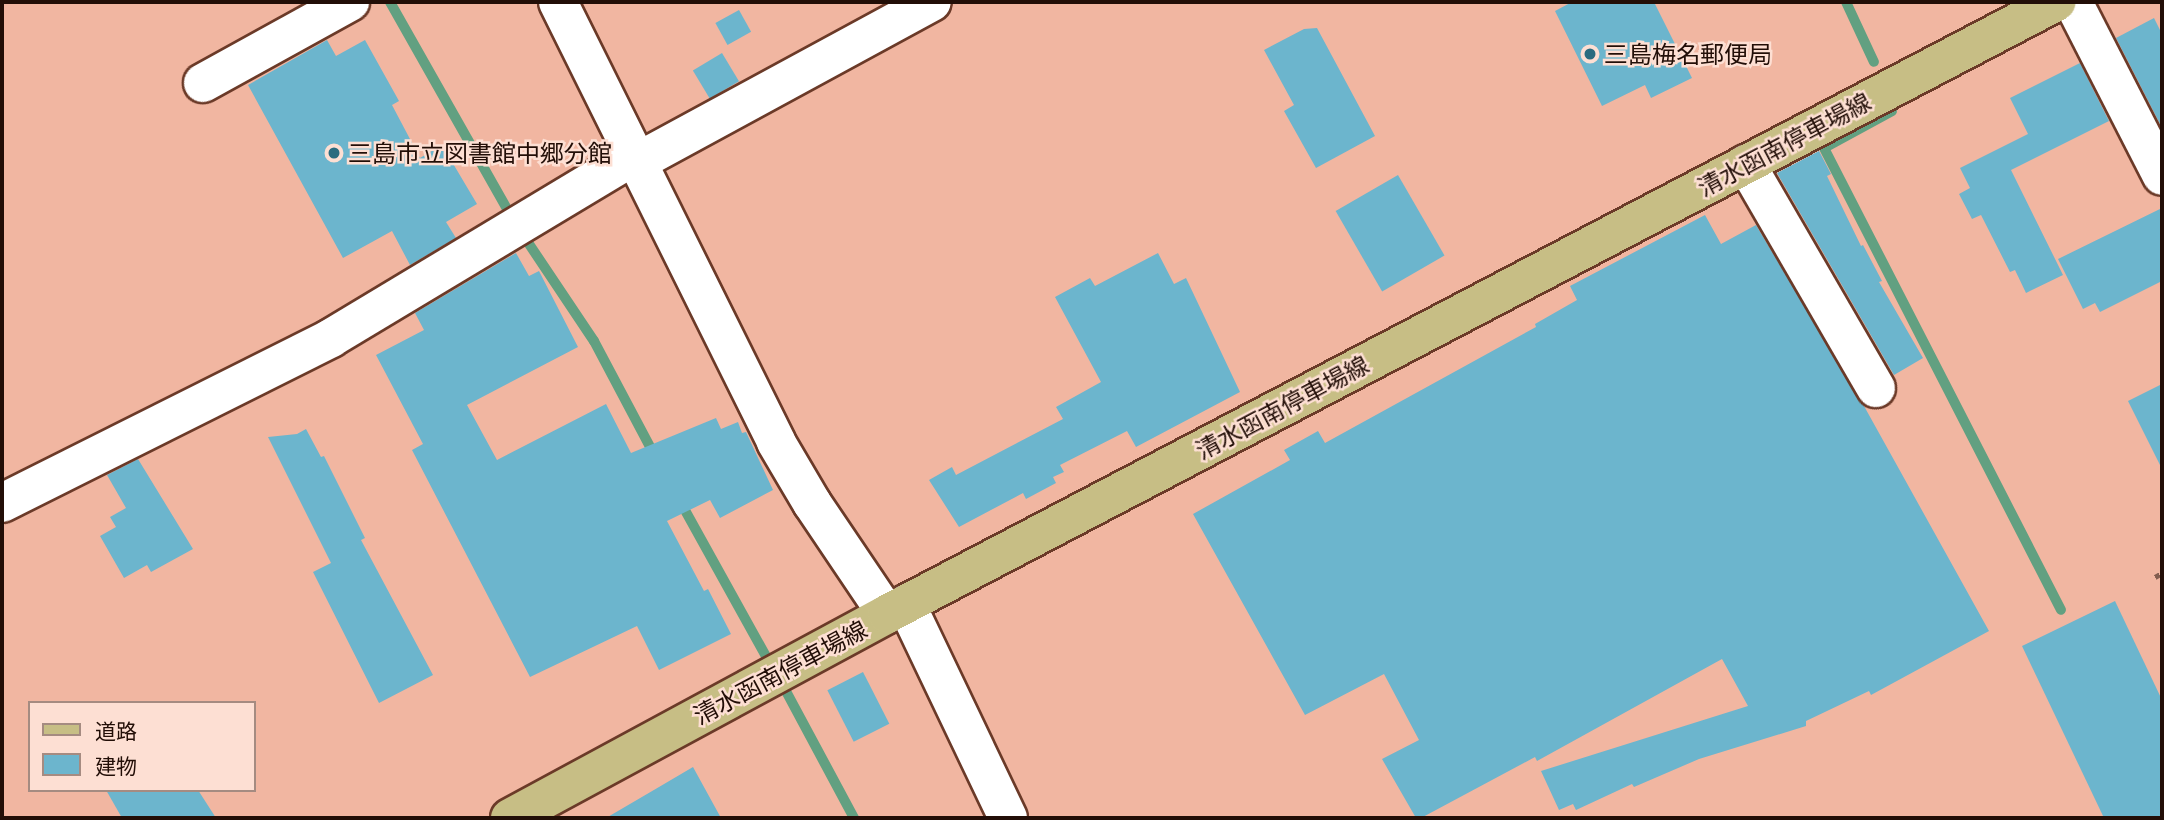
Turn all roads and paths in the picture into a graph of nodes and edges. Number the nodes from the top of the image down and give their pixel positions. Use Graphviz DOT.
graph roads {
  1 [pos="350,2"];
  2 [pos="558,2"];
  3 [pos="932,2"];
  4 [pos="2056,2"];
  5 [pos="2073,2"];
  6 [pos="203,83"];
  7 [pos="638,158"];
  8 [pos="1746,164"];
  9 [pos="2162,176"];
  10 [pos="1876,388"];
  11 [pos="2,503"];
  12 [pos="2162,573"];
  13 [pos="2155,578"];
  14 [pos="897,609"];
  15 [pos="510,818"];
  16 [pos="1008,818"];
  1 -- 6 [label="street"];
  2 -- 7 [label="street"];
  3 -- 7 [label="street"];
  4 -- 8 [label="main road, 清水函南停車場線"];
  5 -- 9 [label="street"];
  7 -- 11 [label="street"];
  7 -- 14 [label="street"];
  8 -- 10 [label="street"];
  8 -- 14 [label="main road, 清水函南停車場線"];
  12 -- 13 [label="path"];
  14 -- 15 [label="main road, 清水函南停車場線"];
  14 -- 16 [label="street"];
}
